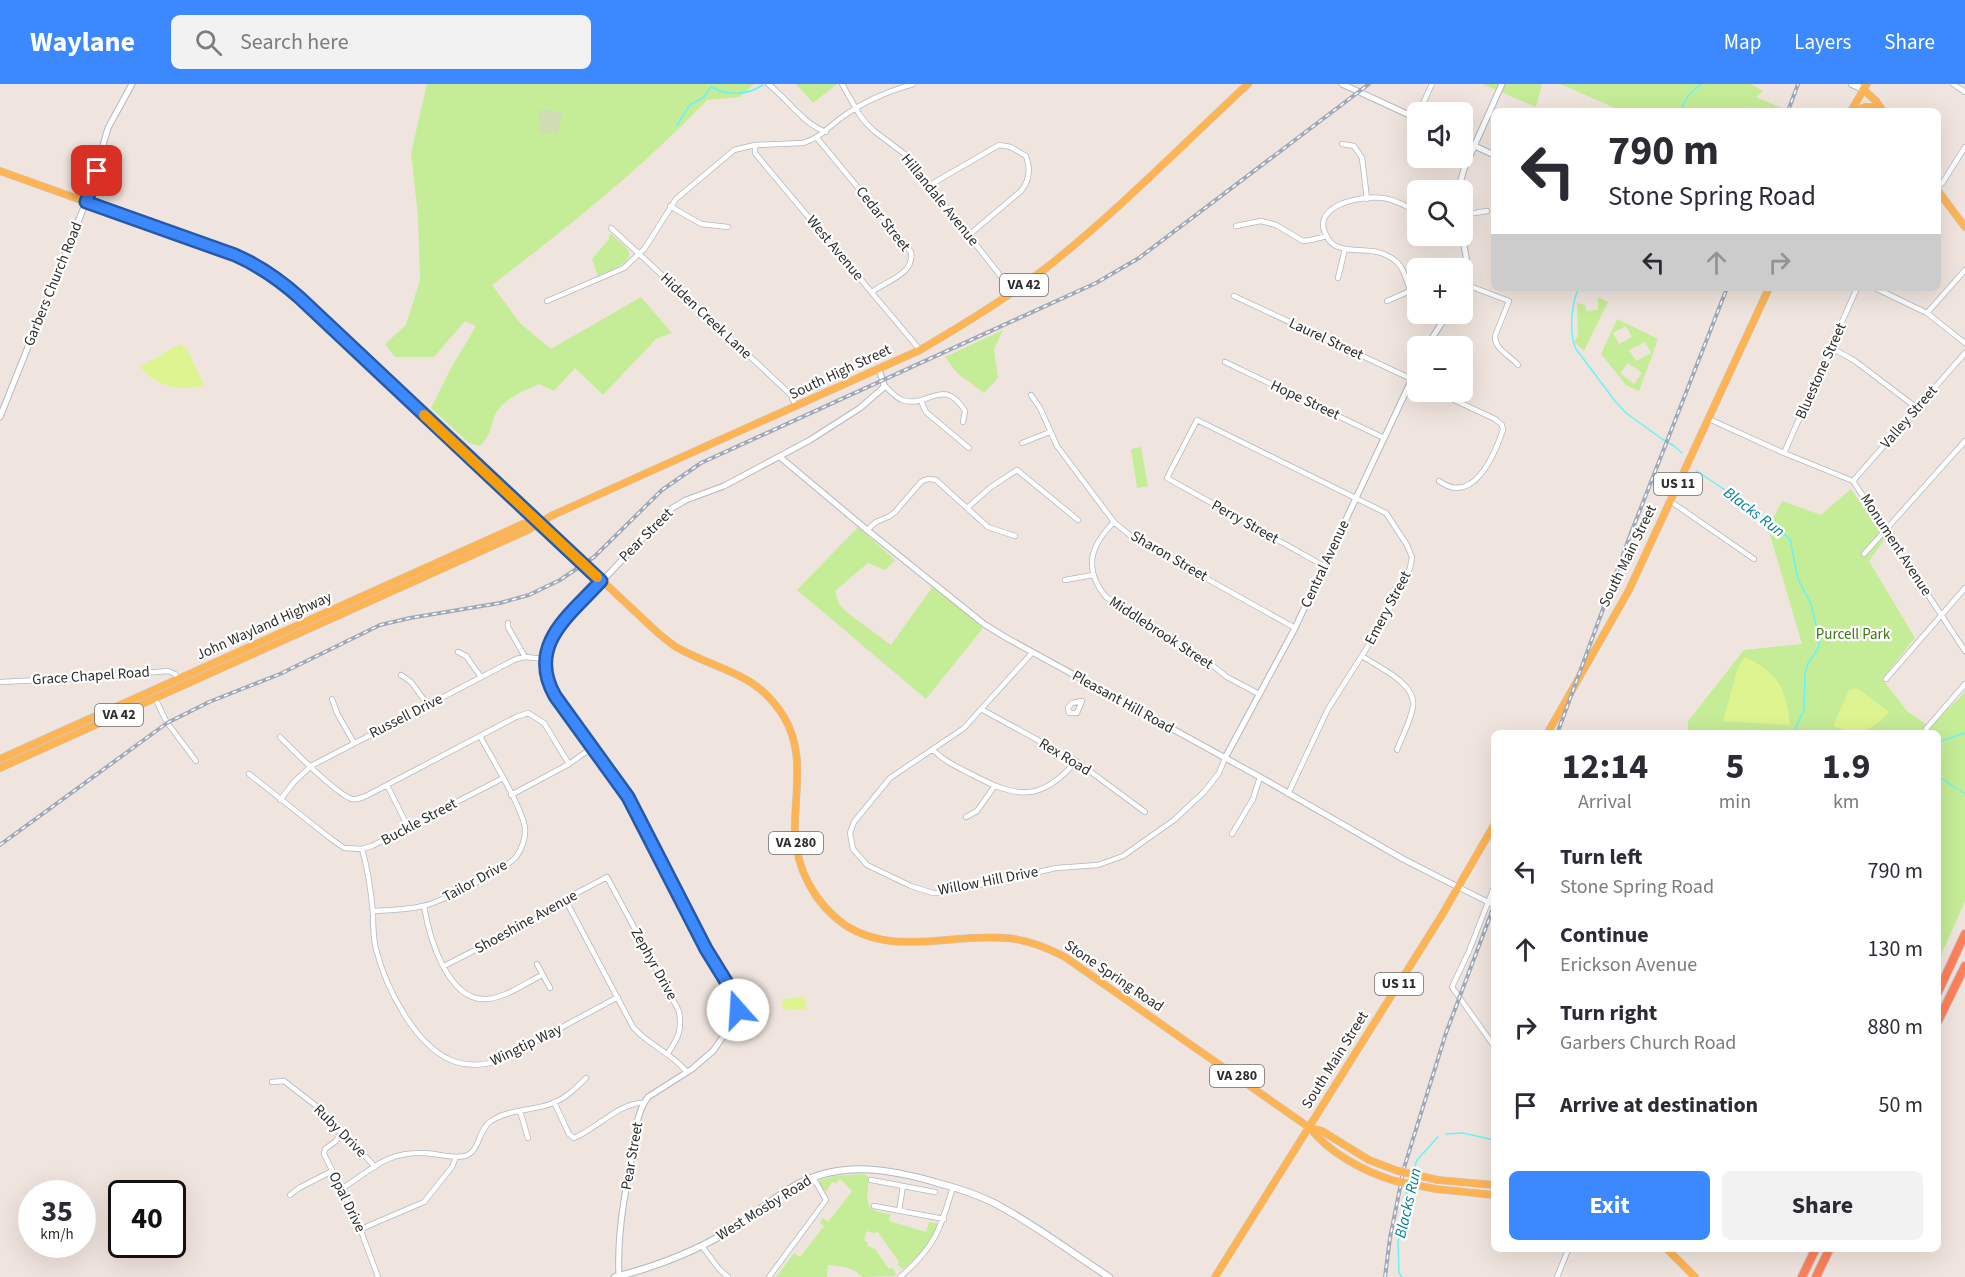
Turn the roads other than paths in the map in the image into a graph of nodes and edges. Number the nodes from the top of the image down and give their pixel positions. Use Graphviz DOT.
graph roads {
  1 [pos="132,84"];
  2 [pos="768,84"];
  3 [pos="842,84"];
  4 [pos="913,84"];
  5 [pos="1248,84"];
  6 [pos="1342,84"];
  7 [pos="1432,84"];
  8 [pos="1502,84"];
  9 [pos="1852,84"];
  10 [pos="1953,84"];
  11 [pos="1865,87"];
  12 [pos="1965,92"];
  13 [pos="1424,102"];
  14 [pos="856,108"];
  15 [pos="1492,108"];
  16 [pos="1854,108"];
  17 [pos="1880,108"];
  18 [pos="1491,109"];
  19 [pos="1407,112"];
  20 [pos="826,132"];
  21 [pos="818,138"];
  22 [pos="1342,144"];
  23 [pos="755,145"];
  24 [pos="1475,146"];
  25 [pos="1965,147"];
  26 [pos="1491,154"];
  27 [pos="0,171"];
  28 [pos="1461,180"];
  29 [pos="930,185"];
  30 [pos="1941,185"];
  31 [pos="1941,193"];
  32 [pos="1367,199"];
  33 [pos="86,202"];
  34 [pos="670,206"];
  35 [pos="1407,207"];
  36 [pos="1487,211"];
  37 [pos="1473,213"];
  38 [pos="1236,226"];
  39 [pos="1965,226"];
  40 [pos="728,227"];
  41 [pos="611,228"];
  42 [pos="969,235"];
  43 [pos="1327,236"];
  44 [pos="1345,249"];
  45 [pos="639,255"];
  46 [pos="1965,270"];
  47 [pos="1338,278"];
  48 [pos="1407,282"];
  49 [pos="1473,287"];
  50 [pos="1768,291"];
  51 [pos="1856,291"];
  52 [pos="1882,291"];
  53 [pos="872,292"];
  54 [pos="1013,292"];
  55 [pos="1407,292"];
  56 [pos="1234,296"];
  57 [pos="547,301"];
  58 [pos="1387,302"];
  59 [pos="1928,312"];
  60 [pos="1441,324"];
  61 [pos="1433,336"];
  62 [pos="1965,343"];
  63 [pos="1832,348"];
  64 [pos="920,350"];
  65 [pos="1965,353"];
  66 [pos="1225,363"];
  67 [pos="1518,365"];
  68 [pos="879,370"];
  69 [pos="1407,378"];
  70 [pos="884,386"];
  71 [pos="1407,394"];
  72 [pos="1030,395"];
  73 [pos="921,401"];
  74 [pos="1459,402"];
  75 [pos="796,407"];
  76 [pos="1917,408"];
  77 [pos="0,417"];
  78 [pos="1708,419"];
  79 [pos="1197,420"];
  80 [pos="963,422"];
  81 [pos="1050,432"];
  82 [pos="1384,438"];
  83 [pos="1965,441"];
  84 [pos="1022,443"];
  85 [pos="969,448"];
  86 [pos="1784,453"];
  87 [pos="780,457"];
  88 [pos="1439,481"];
  89 [pos="1853,481"];
  90 [pos="1356,498"];
  91 [pos="1670,501"];
  92 [pos="967,508"];
  93 [pos="1078,519"];
  94 [pos="540,522"];
  95 [pos="1114,522"];
  96 [pos="867,530"];
  97 [pos="1886,530"];
  98 [pos="1016,536"];
  99 [pos="1864,554"];
  100 [pos="1754,559"];
  101 [pos="1324,566"];
  102 [pos="1093,574"];
  103 [pos="1065,580"];
  104 [pos="601,581"];
  105 [pos="1965,588"];
  106 [pos="386,594"];
  107 [pos="1941,615"];
  108 [pos="508,623"];
  109 [pos="1295,628"];
  110 [pos="1965,651"];
  111 [pos="458,652"];
  112 [pos="1032,653"];
  113 [pos="1362,656"];
  114 [pos="525,657"];
  115 [pos="545,659"];
  116 [pos="401,675"];
  117 [pos="481,677"];
  118 [pos="178,679"];
  119 [pos="1887,679"];
  120 [pos="0,682"];
  121 [pos="1965,684"];
  122 [pos="1259,694"];
  123 [pos="155,698"];
  124 [pos="332,699"];
  125 [pos="428,705"];
  126 [pos="981,709"];
  127 [pos="1926,729"];
  128 [pos="1549,730"];
  129 [pos="480,736"];
  130 [pos="280,737"];
  131 [pos="354,743"];
  132 [pos="593,747"];
  133 [pos="933,750"];
  134 [pos="1397,750"];
  135 [pos="1225,758"];
  136 [pos="0,759"];
  137 [pos="196,761"];
  138 [pos="1076,761"];
  139 [pos="569,764"];
  140 [pos="311,766"];
  141 [pos="0,768"];
  142 [pos="249,774"];
  143 [pos="1260,777"];
  144 [pos="502,778"];
  145 [pos="387,785"];
  146 [pos="994,787"];
  147 [pos="1288,794"];
  148 [pos="511,795"];
  149 [pos="280,800"];
  150 [pos="1144,812"];
  151 [pos="966,817"];
  152 [pos="408,827"];
  153 [pos="1491,830"];
  154 [pos="1232,834"];
  155 [pos="362,849"];
  156 [pos="607,877"];
  157 [pos="1458,887"];
  158 [pos="1491,895"];
  159 [pos="565,899"];
  160 [pos="1488,903"];
  161 [pos="1491,904"];
  162 [pos="424,906"];
  163 [pos="372,911"];
  164 [pos="1965,934"];
  165 [pos="537,964"];
  166 [pos="444,966"];
  167 [pos="1965,966"];
  168 [pos="542,975"];
  169 [pos="1941,986"];
  170 [pos="549,988"];
  171 [pos="618,997"];
  172 [pos="1941,1016"];
  173 [pos="1491,1042"];
  174 [pos="668,1053"];
  175 [pos="687,1072"];
  176 [pos="586,1078"];
  177 [pos="272,1082"];
  178 [pos="554,1102"];
  179 [pos="643,1103"];
  180 [pos="520,1112"];
  181 [pos="1310,1128"];
  182 [pos="341,1133"];
  183 [pos="528,1138"];
  184 [pos="456,1157"];
  185 [pos="375,1167"];
  186 [pos="332,1171"];
  187 [pos="813,1177"];
  188 [pos="871,1180"];
  189 [pos="1491,1185"];
  190 [pos="903,1186"];
  191 [pos="953,1187"];
  192 [pos="341,1189"];
  193 [pos="935,1192"];
  194 [pos="290,1195"];
  195 [pos="1491,1195"];
  196 [pos="874,1206"];
  197 [pos="899,1211"];
  198 [pos="944,1219"];
  199 [pos="361,1229"];
  200 [pos="702,1246"];
  201 [pos="1567,1252"];
  202 [pos="1670,1252"];
  203 [pos="1814,1252"];
  204 [pos="1828,1252"];
  205 [pos="617,1276"];
  206 [pos="378,1277"];
  207 [pos="729,1277"];
  208 [pos="769,1277"];
  209 [pos="900,1277"];
  210 [pos="1109,1277"];
  211 [pos="1215,1277"];
  212 [pos="1557,1277"];
  213 [pos="1695,1277"];
  214 [pos="1802,1277"];
  215 [pos="1816,1277"];
  1 -- 33 [label="street, Garbers Church Road"];
  2 -- 20 [label="street"];
  3 -- 14 [label="street, Hillandale Avenue"];
  4 -- 14 [label="street"];
  5 -- 54 [label="main road, South High Street / VA 42"];
  6 -- 19 [label="street"];
  7 -- 13 [label="street"];
  8 -- 15 [label="street"];
  9 -- 11 [label="main road"];
  10 -- 12 [label="street"];
  11 -- 16 [label="main road"];
  11 -- 17 [label="main road"];
  14 -- 20 [label="street"];
  14 -- 29 [label="street, Hillandale Avenue"];
  18 -- 24 [label="street"];
  20 -- 21 [label="street"];
  21 -- 23 [label="street"];
  21 -- 53 [label="street, Cedar Street"];
  22 -- 32 [label="street"];
  23 -- 34 [label="street"];
  23 -- 53 [label="street, West Avenue"];
  24 -- 26 [label="street"];
  24 -- 28 [label="street"];
  25 -- 30 [label="street"];
  27 -- 33 [label="main road, Stone Spring Road"];
  29 -- 42 [label="street, Hillandale Avenue"];
  29 -- 42 [label="street"];
  31 -- 39 [label="main road"];
  32 -- 35 [label="street"];
  32 -- 43 [label="street"];
  33 -- 77 [label="street, Garbers Church Road"];
  33 -- 94 [label="main road, Stone Spring Road"];
  34 -- 40 [label="street"];
  34 -- 45 [label="street"];
  36 -- 37 [label="street"];
  38 -- 43 [label="street"];
  41 -- 45 [label="street, Hidden Creek Lane"];
  42 -- 54 [label="street, Hillandale Avenue"];
  43 -- 44 [label="street"];
  44 -- 47 [label="street"];
  44 -- 48 [label="street"];
  45 -- 57 [label="street"];
  45 -- 75 [label="street, Hidden Creek Lane"];
  46 -- 59 [label="street"];
  49 -- 67 [label="street"];
  50 -- 78 [label="main road, South Main Street / US 11"];
  51 -- 63 [label="street, Bluestone Street"];
  52 -- 59 [label="street"];
  53 -- 64 [label="street, West Avenue"];
  54 -- 64 [label="main road, South High Street / VA 42"];
  55 -- 58 [label="street"];
  56 -- 69 [label="street, Laurel Street"];
  59 -- 62 [label="street"];
  60 -- 61 [label="street"];
  63 -- 76 [label="street"];
  63 -- 86 [label="street, Bluestone Street"];
  64 -- 68 [label="main road, South High Street / VA 42"];
  65 -- 76 [label="street, Valley Street"];
  66 -- 82 [label="street, Hope Street"];
  68 -- 70 [label="street"];
  68 -- 75 [label="main road, South High Street / VA 42"];
  70 -- 73 [label="street"];
  70 -- 87 [label="street, Pear Street"];
  71 -- 82 [label="street, Central Avenue"];
  72 -- 81 [label="street, Sharon Street"];
  73 -- 80 [label="street"];
  73 -- 85 [label="street"];
  74 -- 88 [label="street"];
  75 -- 94 [label="main road, South High Street / VA 42"];
  76 -- 89 [label="street, Valley Street"];
  78 -- 86 [label="street, Monument Avenue"];
  78 -- 91 [label="main road, South Main Street / US 11"];
  79 -- 90 [label="street, Emery Street"];
  79 -- 101 [label="street, Perry Street"];
  81 -- 84 [label="street"];
  81 -- 95 [label="street, Sharon Street"];
  82 -- 90 [label="street, Central Avenue"];
  83 -- 97 [label="street"];
  86 -- 89 [label="street, Monument Avenue"];
  87 -- 96 [label="street, Pleasant Hill Road"];
  87 -- 104 [label="street, Pear Street"];
  89 -- 97 [label="street, Monument Avenue"];
  90 -- 101 [label="street, Central Avenue"];
  90 -- 113 [label="street, Emery Street"];
  91 -- 100 [label="street"];
  91 -- 128 [label="main road, South Main Street / US 11"];
  92 -- 93 [label="street"];
  92 -- 96 [label="street"];
  92 -- 98 [label="street"];
  94 -- 104 [label="main road, Stone Spring Road / VA 280"];
  94 -- 106 [label="main road, South High Street / VA 42"];
  94 -- 118 [label="main road, John Wayland Highway / VA 42"];
  95 -- 102 [label="street"];
  95 -- 109 [label="street, Sharon Street"];
  96 -- 112 [label="street, Pleasant Hill Road"];
  97 -- 99 [label="street"];
  97 -- 107 [label="street, Monument Avenue"];
  101 -- 109 [label="street, Central Avenue"];
  102 -- 103 [label="street"];
  102 -- 122 [label="street, Middlebrook Street"];
  104 -- 115 [label="street, Pear Street"];
  104 -- 181 [label="main road, Stone Spring Road / VA 280"];
  105 -- 107 [label="street"];
  106 -- 123 [label="main road, John Wayland Highway / VA 42"];
  107 -- 110 [label="street, Monument Avenue"];
  107 -- 119 [label="street"];
  108 -- 114 [label="street"];
  109 -- 122 [label="street, Central Avenue"];
  111 -- 117 [label="street"];
  112 -- 126 [label="street, Willow Hill Drive"];
  112 -- 135 [label="street, Pleasant Hill Road"];
  113 -- 134 [label="street"];
  113 -- 147 [label="street, Emery Street"];
  114 -- 115 [label="street, Russell Drive"];
  114 -- 117 [label="street, Russell Drive"];
  115 -- 132 [label="street, Pear Street"];
  116 -- 125 [label="street"];
  117 -- 125 [label="street, Russell Drive"];
  118 -- 120 [label="street, Grace Chapel Road"];
  118 -- 136 [label="main road, John Wayland Highway / VA 42"];
  121 -- 127 [label="street"];
  122 -- 135 [label="street, Central Avenue"];
  123 -- 137 [label="street"];
  123 -- 141 [label="main road, John Wayland Highway / VA 42"];
  124 -- 131 [label="street"];
  125 -- 131 [label="street, Russell Drive"];
  126 -- 133 [label="street, Willow Hill Drive"];
  126 -- 138 [label="street, Rex Road"];
  129 -- 139 [label="street"];
  129 -- 144 [label="street, Tailor Drive"];
  129 -- 145 [label="street"];
  130 -- 140 [label="street"];
  131 -- 140 [label="street, Russell Drive"];
  132 -- 139 [label="street"];
  132 -- 175 [label="street, Pear Street"];
  133 -- 135 [label="street, Willow Hill Drive"];
  133 -- 146 [label="street"];
  135 -- 143 [label="street, Pleasant Hill Road"];
  138 -- 146 [label="street"];
  138 -- 150 [label="street, Rex Road"];
  139 -- 148 [label="street"];
  140 -- 145 [label="street"];
  140 -- 149 [label="street, Russell Drive"];
  142 -- 149 [label="street, Buckle Street"];
  143 -- 147 [label="street, Pleasant Hill Road"];
  143 -- 154 [label="street"];
  144 -- 148 [label="street, Tailor Drive"];
  144 -- 152 [label="street, Buckle Street"];
  145 -- 152 [label="street"];
  146 -- 151 [label="street"];
  147 -- 157 [label="street, Pleasant Hill Road"];
  148 -- 162 [label="street, Tailor Drive"];
  149 -- 155 [label="street, Buckle Street"];
  152 -- 155 [label="street, Buckle Street"];
  153 -- 157 [label="main road, South Main Street / US 11"];
  155 -- 163 [label="street, Wingtip Way"];
  156 -- 159 [label="street, Shoeshine Avenue"];
  156 -- 174 [label="street, Zephyr Drive"];
  157 -- 160 [label="street, Pleasant Hill Road"];
  157 -- 181 [label="main road, South Main Street / US 11"];
  158 -- 160 [label="street"];
  159 -- 166 [label="street, Shoeshine Avenue"];
  159 -- 171 [label="street"];
  160 -- 161 [label="street, Pleasant Hill Road"];
  160 -- 173 [label="street"];
  162 -- 163 [label="street, Tailor Drive"];
  162 -- 166 [label="street"];
  163 -- 171 [label="street, Wingtip Way"];
  164 -- 169 [label="highway"];
  165 -- 168 [label="street"];
  166 -- 168 [label="street"];
  167 -- 172 [label="highway"];
  168 -- 170 [label="street"];
  171 -- 174 [label="street"];
  174 -- 175 [label="street"];
  175 -- 179 [label="street, Pear Street"];
  176 -- 178 [label="street"];
  177 -- 182 [label="street, Ruby Drive"];
  178 -- 179 [label="street"];
  178 -- 180 [label="street"];
  179 -- 205 [label="street, Pear Street"];
  180 -- 183 [label="street"];
  180 -- 184 [label="street"];
  181 -- 189 [label="main road, Stone Spring Road / VA 280, bridge"];
  181 -- 195 [label="main road, Stone Spring Road / VA 280, bridge"];
  181 -- 211 [label="main road, South Main Street / US 11"];
  182 -- 185 [label="street, Ruby Drive"];
  182 -- 186 [label="street, Opal Drive"];
  184 -- 185 [label="street, Ruby Drive"];
  184 -- 199 [label="street"];
  185 -- 192 [label="street"];
  186 -- 192 [label="street, Opal Drive"];
  186 -- 194 [label="street"];
  187 -- 191 [label="main road, West Mosby Road"];
  187 -- 200 [label="main road, West Mosby Road"];
  187 -- 208 [label="street"];
  188 -- 190 [label="street"];
  190 -- 193 [label="street"];
  190 -- 197 [label="street"];
  191 -- 198 [label="street"];
  191 -- 210 [label="main road, West Mosby Road"];
  192 -- 199 [label="street, Opal Drive"];
  196 -- 197 [label="street"];
  197 -- 198 [label="street"];
  198 -- 209 [label="street"];
  199 -- 206 [label="street, Opal Drive"];
  200 -- 205 [label="main road, West Mosby Road"];
  200 -- 207 [label="street"];
  201 -- 212 [label="street"];
  202 -- 213 [label="main road"];
  203 -- 214 [label="highway"];
  204 -- 215 [label="highway"];
}
